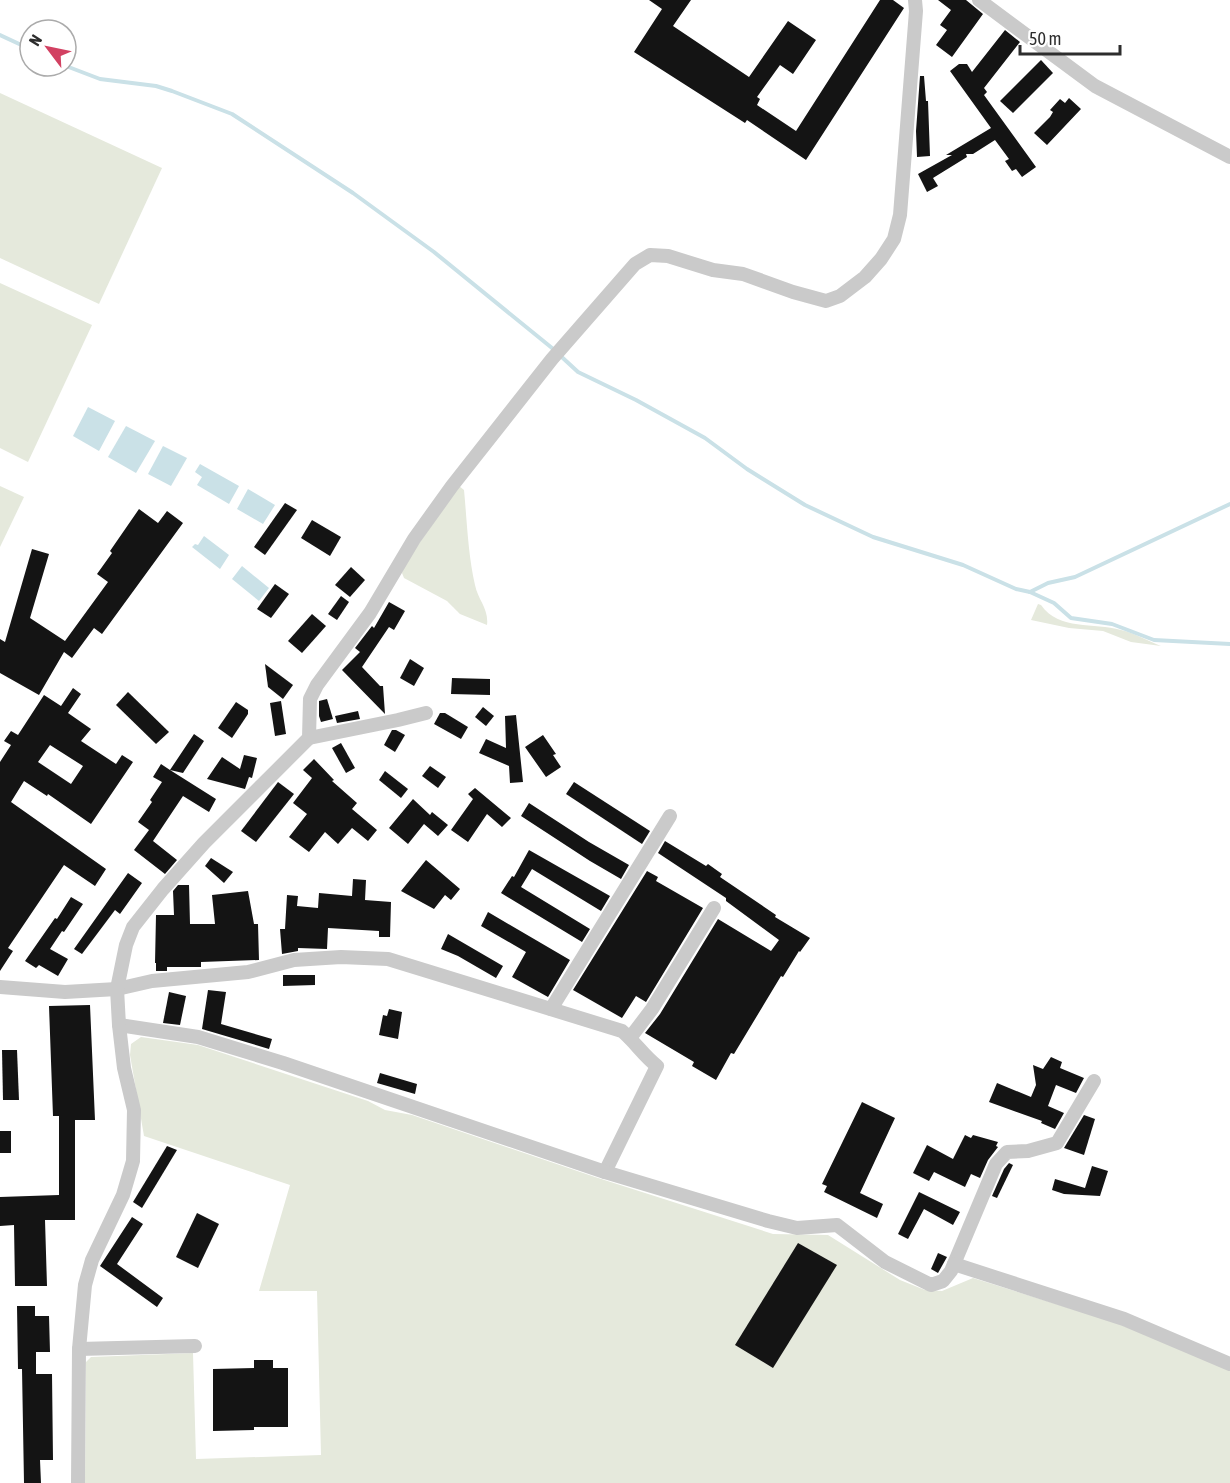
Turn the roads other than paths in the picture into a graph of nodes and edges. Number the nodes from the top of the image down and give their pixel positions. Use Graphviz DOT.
graph roads {
  1 [pos="915,0"];
  2 [pos="979,0"];
  3 [pos="1230,157"];
  4 [pos="426,713"];
  5 [pos="309,738"];
  6 [pos="670,816"];
  7 [pos="714,908"];
  8 [pos="0,987"];
  9 [pos="117,989"];
  10 [pos="551,1009"];
  11 [pos="119,1025"];
  12 [pos="630,1038"];
  13 [pos="1094,1081"];
  14 [pos="605,1172"];
  15 [pos="954,1264"];
  16 [pos="195,1346"];
  17 [pos="79,1349"];
  18 [pos="1230,1364"];
  19 [pos="78,1483"];
  1 -- 5 [label="street"];
  2 -- 3 [label="street"];
  4 -- 5 [label="street"];
  5 -- 9 [label="street"];
  6 -- 10 [label="street"];
  7 -- 12 [label="street"];
  8 -- 9 [label="street"];
  9 -- 10 [label="street"];
  9 -- 11 [label="street"];
  10 -- 12 [label="street"];
  11 -- 14 [label="street"];
  11 -- 17 [label="street"];
  12 -- 14 [label="street"];
  13 -- 15 [label="street"];
  14 -- 15 [label="street"];
  15 -- 18 [label="street"];
  16 -- 17 [label="street"];
  17 -- 19 [label="street"];
}
